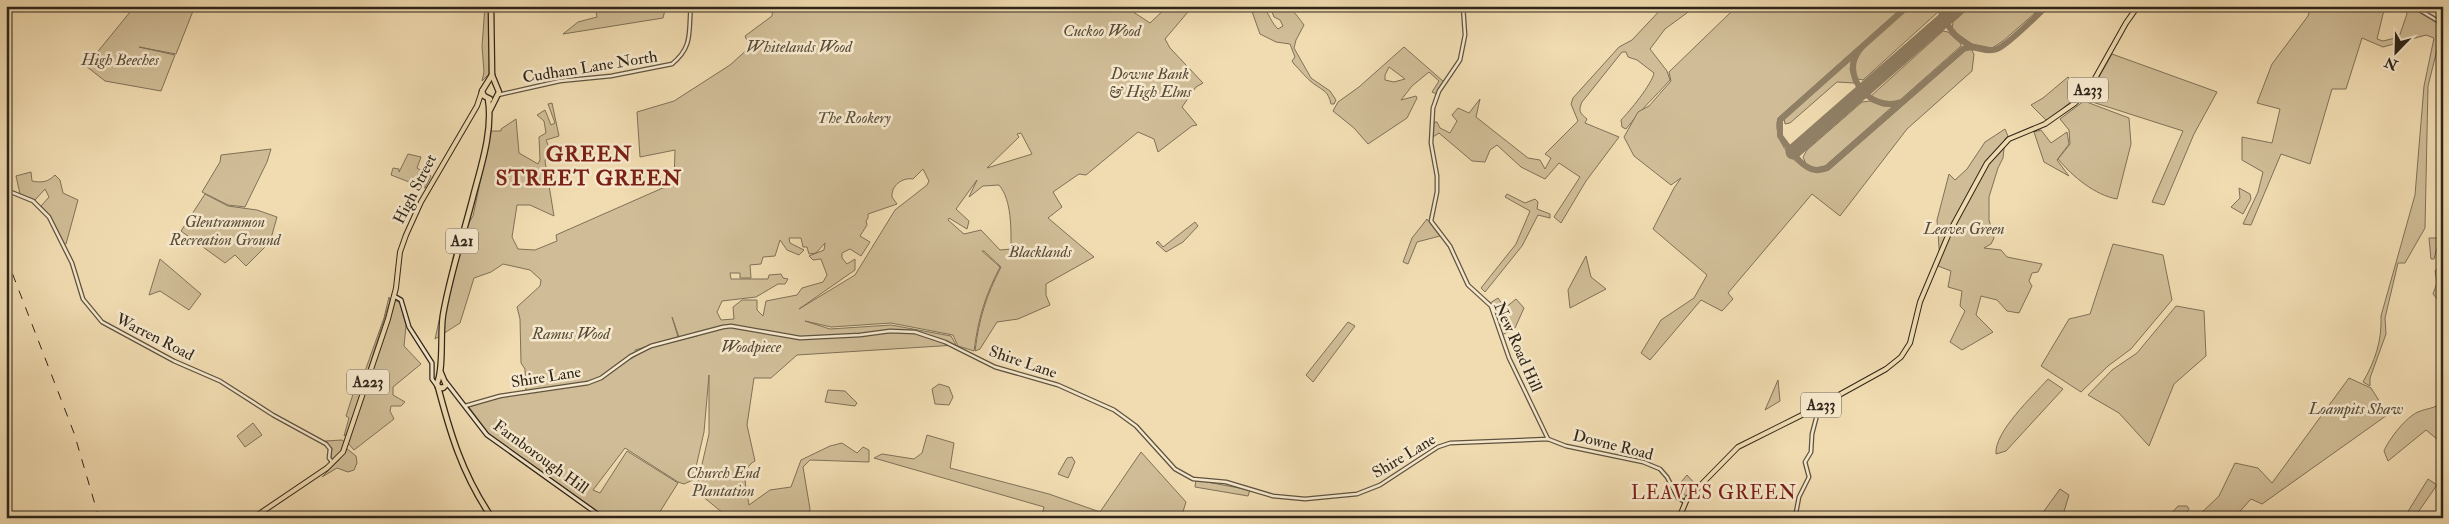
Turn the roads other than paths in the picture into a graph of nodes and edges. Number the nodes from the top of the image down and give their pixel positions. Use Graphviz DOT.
graph roads {
  1 [pos="491,6"];
  2 [pos="691,6"];
  3 [pos="1463,6"];
  4 [pos="2138,6"];
  5 [pos="2413,6"];
  6 [pos="2443,24"];
  7 [pos="492,75"];
  8 [pos="486,84"];
  9 [pos="497,86"];
  10 [pos="482,90"];
  11 [pos="508,92"];
  12 [pos="497,97"];
  13 [pos="486,98"];
  14 [pos="479,101"];
  15 [pos="490,110"];
  16 [pos="6,190"];
  17 [pos="394,296"];
  18 [pos="440,372"];
  19 [pos="437,383"];
  20 [pos="445,384"];
  21 [pos="442,398"];
  22 [pos="1827,401"];
  23 [pos="465,406"];
  24 [pos="1548,439"];
  25 [pos="333,464"];
  26 [pos="1685,502"];
  27 [pos="253,518"];
  28 [pos="492,518"];
  29 [pos="603,518"];
  30 [pos="1680,518"];
  31 [pos="1795,518"];
  1 -- 7 [label="highway"];
  2 -- 11 [label="street, Cudham Lane North"];
  3 -- 24 [label="street, New Road Hill"];
  4 -- 22 [label="main road, A233"];
  5 -- 6 [label="street"];
  7 -- 8 [label="highway"];
  7 -- 9 [label="highway"];
  8 -- 9 [label="highway"];
  8 -- 10 [label="highway"];
  9 -- 11 [label="street"];
  9 -- 12 [label="highway"];
  10 -- 13 [label="highway"];
  10 -- 14 [label="main road, High Street / A223"];
  11 -- 12 [label="street, Cudham Lane North"];
  12 -- 13 [label="highway"];
  12 -- 15 [label="highway, A21"];
  13 -- 14 [label="main road, High Street / A223"];
  13 -- 15 [label="highway, A21"];
  14 -- 17 [label="main road, High Street / A223"];
  15 -- 18 [label="highway, A21"];
  16 -- 25 [label="street, Warren Road"];
  17 -- 19 [label="main road"];
  17 -- 25 [label="main road, A223"];
  18 -- 19 [label="highway, A21"];
  18 -- 20 [label="highway, A21"];
  19 -- 20 [label="highway"];
  19 -- 20 [label="highway"];
  19 -- 21 [label="highway"];
  20 -- 21 [label="highway"];
  20 -- 23 [label="main road, Farnborough Hill"];
  21 -- 28 [label="highway"];
  22 -- 26 [label="main road, A233"];
  22 -- 31 [label="street"];
  23 -- 24 [label="street, Shire Lane"];
  23 -- 29 [label="main road, Farnborough Hill"];
  24 -- 26 [label="street, Downe Road"];
  25 -- 27 [label="main road, A223"];
  26 -- 30 [label="main road, A233"];
}
